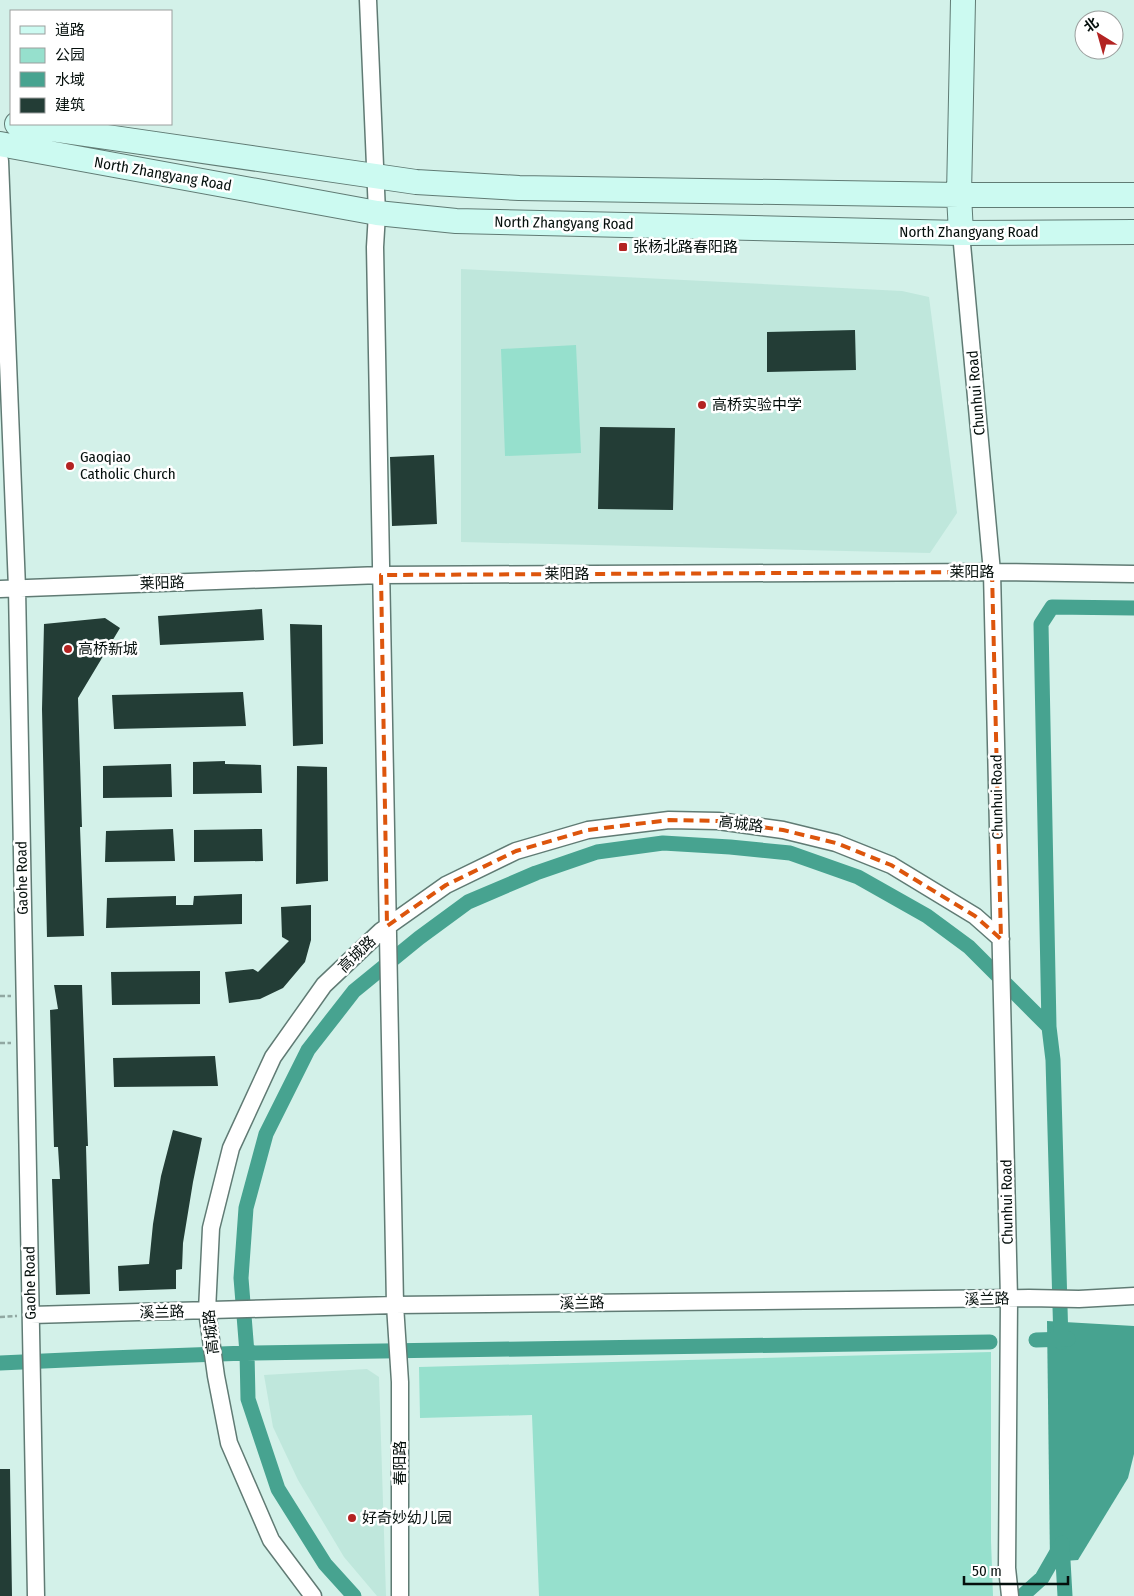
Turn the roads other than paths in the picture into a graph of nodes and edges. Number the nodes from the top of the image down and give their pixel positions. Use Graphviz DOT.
graph roads {
  1 [pos="368,0"];
  2 [pos="963,0"];
  3 [pos="24,125"];
  4 [pos="0,144"];
  5 [pos="0,161"];
  6 [pos="376,176"];
  7 [pos="959,195"];
  8 [pos="1134,195"];
  9 [pos="377,213"];
  10 [pos="1134,232"];
  11 [pos="961,233"];
  12 [pos="992,572"];
  13 [pos="1134,574"];
  14 [pos="380,576"];
  15 [pos="17,588"];
  16 [pos="0,589"];
  17 [pos="387,926"];
  18 [pos="1001,938"];
  19 [pos="1134,1296"];
  20 [pos="1009,1299"];
  21 [pos="395,1305"];
  22 [pos="208,1311"];
  23 [pos="31,1315"];
  24 [pos="36,1596"];
  25 [pos="313,1596"];
  26 [pos="400,1596"];
  27 [pos="1010,1596"];
  1 -- 6 [label="street, 春阳路"];
  2 -- 7 [label="main road, Chunhui Road"];
  3 -- 6 [label="main road, North Zhangyang Road"];
  4 -- 9 [label="main road, North Zhangyang Road"];
  5 -- 15 [label="street, Gaohe Road"];
  6 -- 7 [label="main road, North Zhangyang Road"];
  6 -- 9 [label="street, 春阳路"];
  7 -- 8 [label="main road, North Zhangyang Road"];
  7 -- 11 [label="main road, Chunhui Road"];
  9 -- 11 [label="main road, North Zhangyang Road"];
  9 -- 14 [label="street, 春阳路"];
  10 -- 11 [label="main road, North Zhangyang Road"];
  11 -- 12 [label="street, Chunhui Road"];
  12 -- 13 [label="street, 莱阳路"];
  12 -- 14 [label="street, 莱阳路"];
  12 -- 18 [label="street, Chunhui Road"];
  14 -- 15 [label="street, 莱阳路"];
  14 -- 17 [label="street, 春阳路"];
  15 -- 16 [label="street, 莱阳路"];
  15 -- 23 [label="street, Gaohe Road"];
  17 -- 18 [label="street, 高城路"];
  17 -- 21 [label="street, 春阳路"];
  17 -- 22 [label="street, 高城路"];
  18 -- 20 [label="street, Chunhui Road"];
  19 -- 20 [label="street, 溪兰路"];
  20 -- 21 [label="street, 溪兰路"];
  20 -- 27 [label="street, Chunhui Road"];
  21 -- 22 [label="street, 溪兰路"];
  21 -- 26 [label="street, 春阳路"];
  22 -- 23 [label="street, 溪兰路"];
  22 -- 25 [label="street, 高城路"];
  23 -- 24 [label="street, Gaohe Road"];
}
